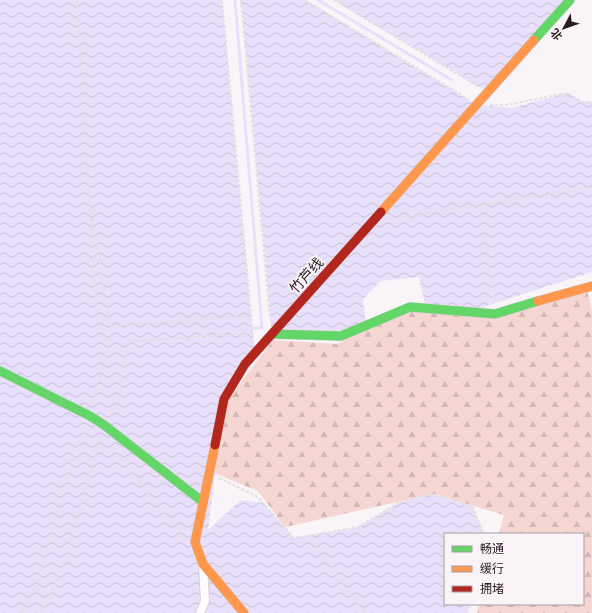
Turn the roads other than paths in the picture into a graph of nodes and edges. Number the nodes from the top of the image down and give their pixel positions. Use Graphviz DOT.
graph roads {
  1 [pos="570,0"];
  2 [pos="592,286"];
  3 [pos="272,334"];
  4 [pos="0,372"];
  5 [pos="203,502"];
  6 [pos="203,564"];
  7 [pos="200,613"];
  8 [pos="244,613"];
  1 -- 3 [label="street, 竹芦线"];
  2 -- 3 [label="street"];
  3 -- 5 [label="street, 竹芦线"];
  4 -- 5 [label="street"];
  5 -- 6 [label="street, 竹芦线"];
  6 -- 7 [label="street"];
  6 -- 8 [label="street, 竹芦线"];
}
